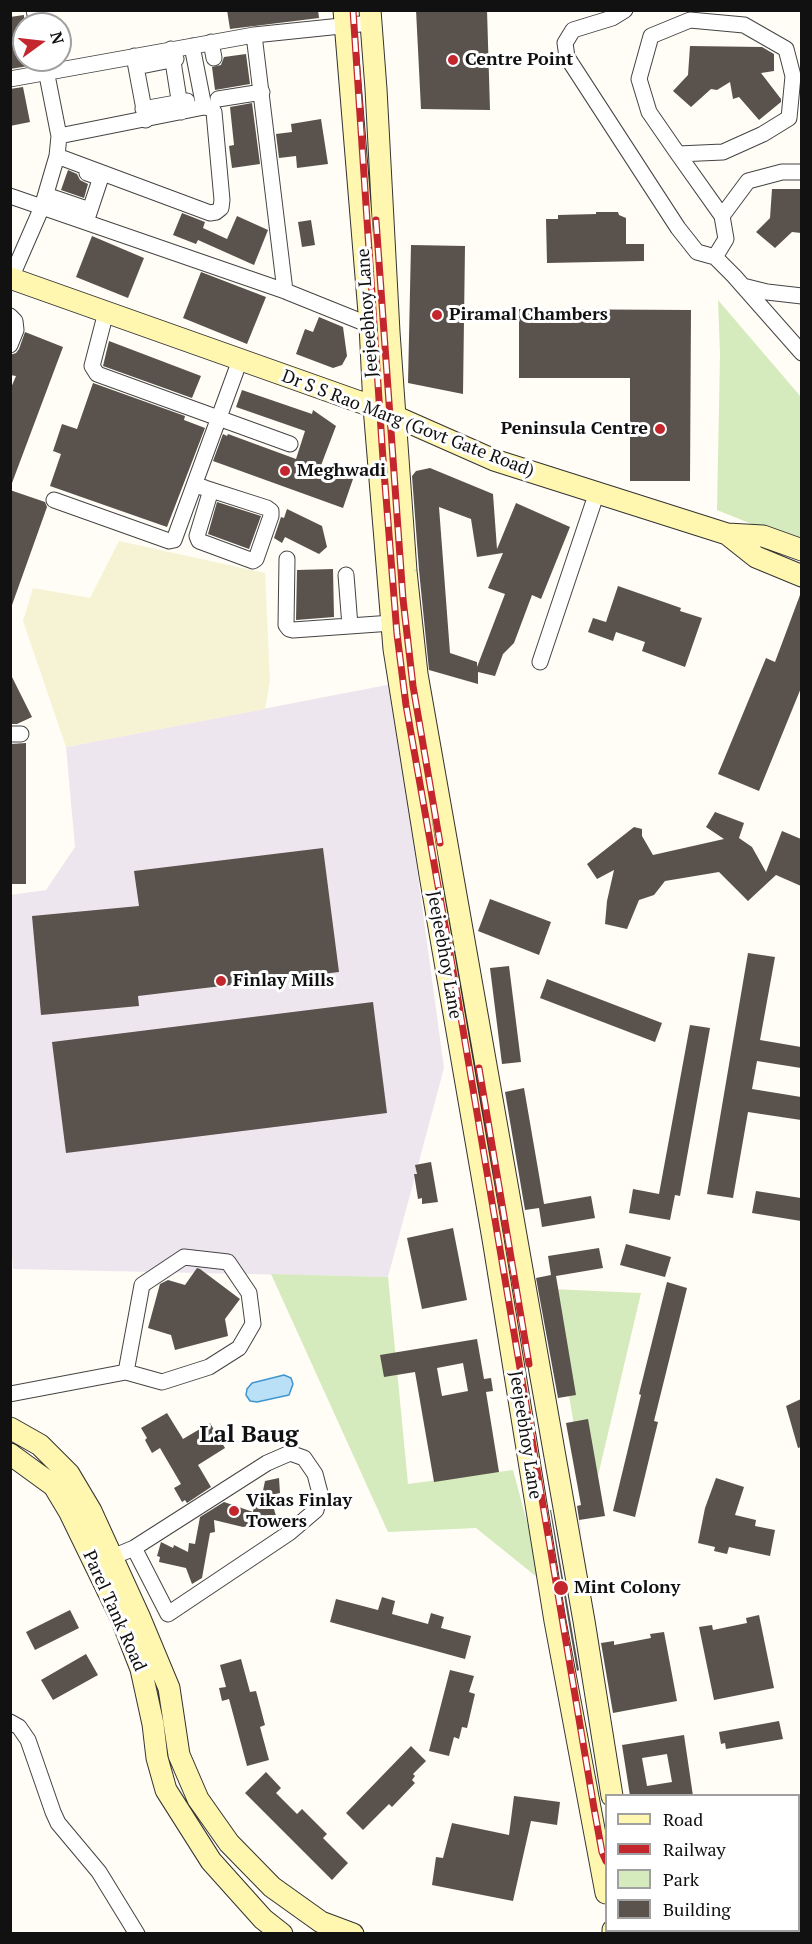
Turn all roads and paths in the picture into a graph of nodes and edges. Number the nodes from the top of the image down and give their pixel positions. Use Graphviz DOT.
graph roads {
  1 [pos="625,10"];
  2 [pos="370,17"];
  3 [pos="596,17"];
  4 [pos="345,18"];
  5 [pos="254,35"];
  6 [pos="211,42"];
  7 [pos="193,51"];
  8 [pos="172,55"];
  9 [pos="214,58"];
  10 [pos="135,61"];
  11 [pos="72,64"];
  12 [pos="29,72"];
  13 [pos="46,72"];
  14 [pos="10,79"];
  15 [pos="262,92"];
  16 [pos="218,99"];
  17 [pos="203,103"];
  18 [pos="181,107"];
  19 [pos="145,114"];
  20 [pos="59,136"];
  21 [pos="678,154"];
  22 [pos="57,159"];
  23 [pos="801,172"];
  24 [pos="10,196"];
  25 [pos="44,201"];
  26 [pos="88,216"];
  27 [pos="722,216"];
  28 [pos="715,257"];
  29 [pos="11,278"];
  30 [pos="742,285"];
  31 [pos="285,291"];
  32 [pos="801,296"];
  33 [pos="106,312"];
  34 [pos="10,316"];
  35 [pos="379,329"];
  36 [pos="10,345"];
  37 [pos="801,353"];
  38 [pos="240,360"];
  39 [pos="374,406"];
  40 [pos="396,416"];
  41 [pos="219,419"];
  42 [pos="290,444"];
  43 [pos="195,485"];
  44 [pos="211,490"];
  45 [pos="597,492"];
  46 [pos="54,500"];
  47 [pos="728,534"];
  48 [pos="801,550"];
  49 [pos="286,559"];
  50 [pos="346,575"];
  51 [pos="801,576"];
  52 [pos="399,592"];
  53 [pos="392,623"];
  54 [pos="350,626"];
  55 [pos="540,662"];
  56 [pos="477,1012"];
  57 [pos="455,1015"];
  58 [pos="126,1372"];
  59 [pos="10,1394"];
  60 [pos="548,1419"];
  61 [pos="523,1423"];
  62 [pos="10,1428"];
  63 [pos="10,1454"];
  64 [pos="134,1548"];
  65 [pos="103,1561"];
  66 [pos="150,1666"];
  67 [pos="10,1722"];
  68 [pos="604,1744"];
  69 [pos="580,1748"];
  70 [pos="612,1794"];
  71 [pos="605,1887"];
  72 [pos="137,1934"];
  73 [pos="282,1934"];
  74 [pos="353,1934"];
  1 -- 3 [label="street"];
  2 -- 4 [label="street"];
  2 -- 35 [label="street, Jeejeebhoy Lane"];
  3 -- 28 [label="street"];
  4 -- 5 [label="street"];
  4 -- 35 [label="street, Jeejeebhoy Lane"];
  5 -- 6 [label="street"];
  5 -- 15 [label="street"];
  6 -- 7 [label="street"];
  6 -- 9 [label="street"];
  7 -- 8 [label="street"];
  7 -- 17 [label="street"];
  8 -- 10 [label="street"];
  8 -- 18 [label="street"];
  10 -- 11 [label="street"];
  10 -- 19 [label="street"];
  12 -- 14 [label="street"];
  13 -- 20 [label="street"];
  15 -- 16 [label="street"];
  15 -- 31 [label="street"];
  17 -- 18 [label="street"];
  17 -- 22 [label="street"];
  18 -- 19 [label="street"];
  19 -- 20 [label="street"];
  20 -- 22 [label="street"];
  21 -- 21 [label="street"];
  21 -- 27 [label="street"];
  22 -- 25 [label="street"];
  22 -- 26 [label="street"];
  23 -- 27 [label="street"];
  24 -- 25 [label="street"];
  25 -- 26 [label="street"];
  25 -- 29 [label="street"];
  26 -- 31 [label="street"];
  27 -- 28 [label="street"];
  28 -- 30 [label="street"];
  29 -- 33 [label="street, Dr S S Rao Marg (Govt Gate Road)"];
  30 -- 32 [label="street"];
  30 -- 37 [label="street"];
  31 -- 35 [label="street"];
  33 -- 38 [label="street, Dr S S Rao Marg (Govt Gate Road)"];
  33 -- 41 [label="street"];
  34 -- 36 [label="street"];
  35 -- 39 [label="street, Jeejeebhoy Lane"];
  35 -- 40 [label="street, Jeejeebhoy Lane"];
  38 -- 39 [label="street, Dr S S Rao Marg (Govt Gate Road)"];
  38 -- 41 [label="street"];
  39 -- 40 [label="street, Dr S S Rao Marg (Govt Gate Road)"];
  39 -- 52 [label="street, Jeejeebhoy Lane"];
  40 -- 45 [label="street, Dr S S Rao Marg (Govt Gate Road)"];
  40 -- 52 [label="street, Jeejeebhoy Lane"];
  41 -- 42 [label="street"];
  41 -- 43 [label="street"];
  43 -- 44 [label="street"];
  43 -- 46 [label="street"];
  44 -- 44 [label="street"];
  45 -- 47 [label="street, Dr S S Rao Marg (Govt Gate Road)"];
  45 -- 55 [label="street"];
  47 -- 48 [label="street"];
  47 -- 51 [label="street, Dr S S Rao Marg (Govt Gate Road)"];
  49 -- 54 [label="street"];
  50 -- 54 [label="street"];
  52 -- 53 [label="street, Jeejeebhoy Lane"];
  52 -- 56 [label="street"];
  53 -- 54 [label="street"];
  53 -- 57 [label="street, Jeejeebhoy Lane"];
  56 -- 57 [label="street"];
  56 -- 60 [label="street"];
  57 -- 61 [label="street, Jeejeebhoy Lane"];
  58 -- 58 [label="street"];
  58 -- 59 [label="street"];
  60 -- 61 [label="street"];
  60 -- 68 [label="street"];
  61 -- 69 [label="street, Jeejeebhoy Lane"];
  62 -- 65 [label="street"];
  63 -- 65 [label="street, Parel Tank Road"];
  64 -- 64 [label="street"];
  64 -- 65 [label="street"];
  65 -- 66 [label="street, Parel Tank Road"];
  66 -- 73 [label="street, Parel Tank Road"];
  66 -- 74 [label="street"];
  67 -- 72 [label="street"];
  68 -- 69 [label="street"];
  68 -- 70 [label="street"];
  69 -- 71 [label="street, Jeejeebhoy Lane"];
}
